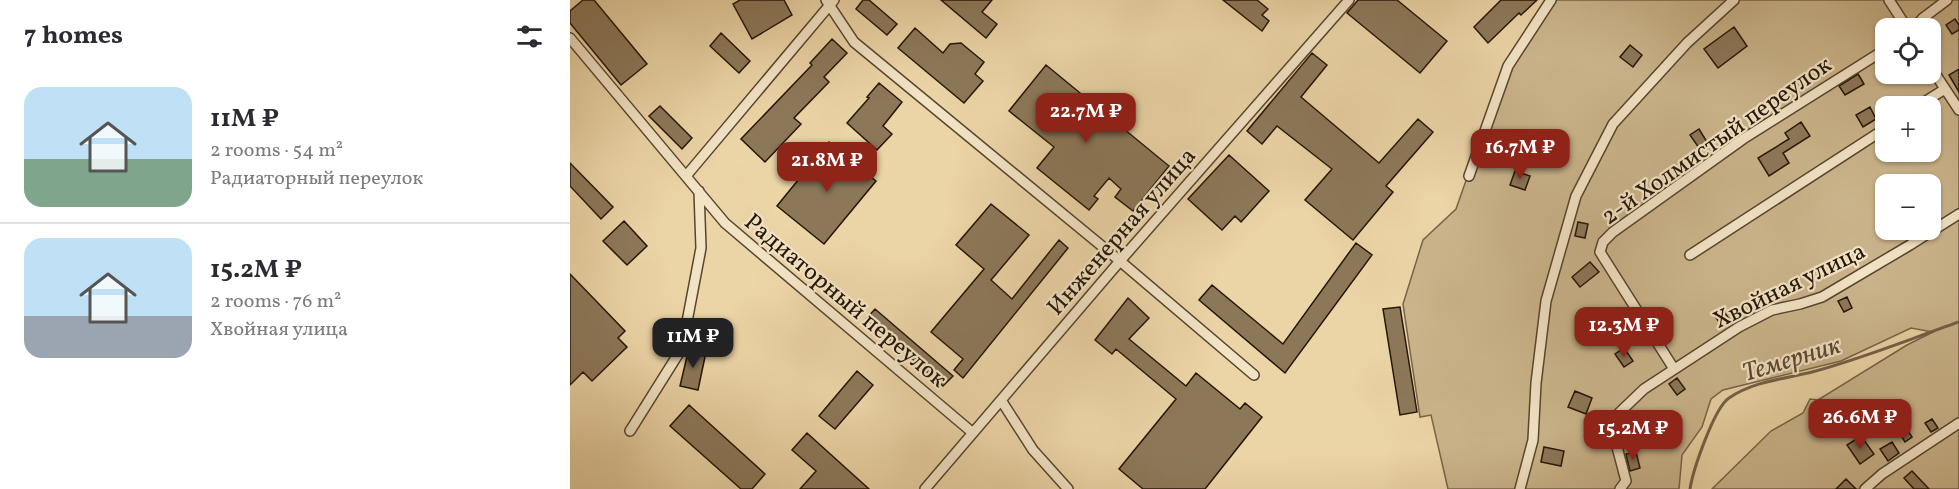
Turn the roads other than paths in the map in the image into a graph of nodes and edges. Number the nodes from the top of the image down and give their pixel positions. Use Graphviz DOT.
graph roads {
  1 [pos="1349,0"];
  2 [pos="1551,0"];
  3 [pos="1734,0"];
  4 [pos="1889,0"];
  5 [pos="1947,0"];
  6 [pos="830,2"];
  7 [pos="1901,18"];
  8 [pos="1923,18"];
  9 [pos="570,38"];
  10 [pos="1875,56"];
  11 [pos="1941,83"];
  12 [pos="1945,89"];
  13 [pos="1934,96"];
  14 [pos="1959,110"];
  15 [pos="1875,135"];
  16 [pos="686,176"];
  17 [pos="1469,176"];
  18 [pos="699,191"];
  19 [pos="1959,214"];
  20 [pos="1690,255"];
  21 [pos="1120,261"];
  22 [pos="1674,369"];
  23 [pos="1254,375"];
  24 [pos="1001,400"];
  25 [pos="1959,423"];
  26 [pos="630,431"];
  27 [pos="973,433"];
  28 [pos="925,489"];
  29 [pos="1068,489"];
  30 [pos="1520,489"];
  31 [pos="1620,489"];
  32 [pos="1865,489"];
  1 -- 21 [label="street, Инженерная улица"];
  2 -- 17 [label="street"];
  3 -- 30 [label="street"];
  4 -- 7 [label="street"];
  5 -- 8 [label="street"];
  6 -- 16 [label="street"];
  6 -- 21 [label="street"];
  9 -- 16 [label="street, Радиаторный переулок"];
  10 -- 22 [label="street, 2-й Холмистый переулок"];
  11 -- 12 [label="street"];
  12 -- 13 [label="street"];
  12 -- 14 [label="street"];
  15 -- 20 [label="street"];
  16 -- 18 [label="street, Радиаторный переулок"];
  18 -- 26 [label="street"];
  18 -- 27 [label="street, Радиаторный переулок"];
  19 -- 22 [label="street, Хвойная улица"];
  21 -- 23 [label="street"];
  21 -- 24 [label="street, Инженерная улица"];
  22 -- 31 [label="street, Хвойная улица"];
  24 -- 27 [label="street, Инженерная улица"];
  24 -- 29 [label="street"];
  25 -- 32 [label="street"];
  27 -- 28 [label="street, Инженерная улица"];
}
